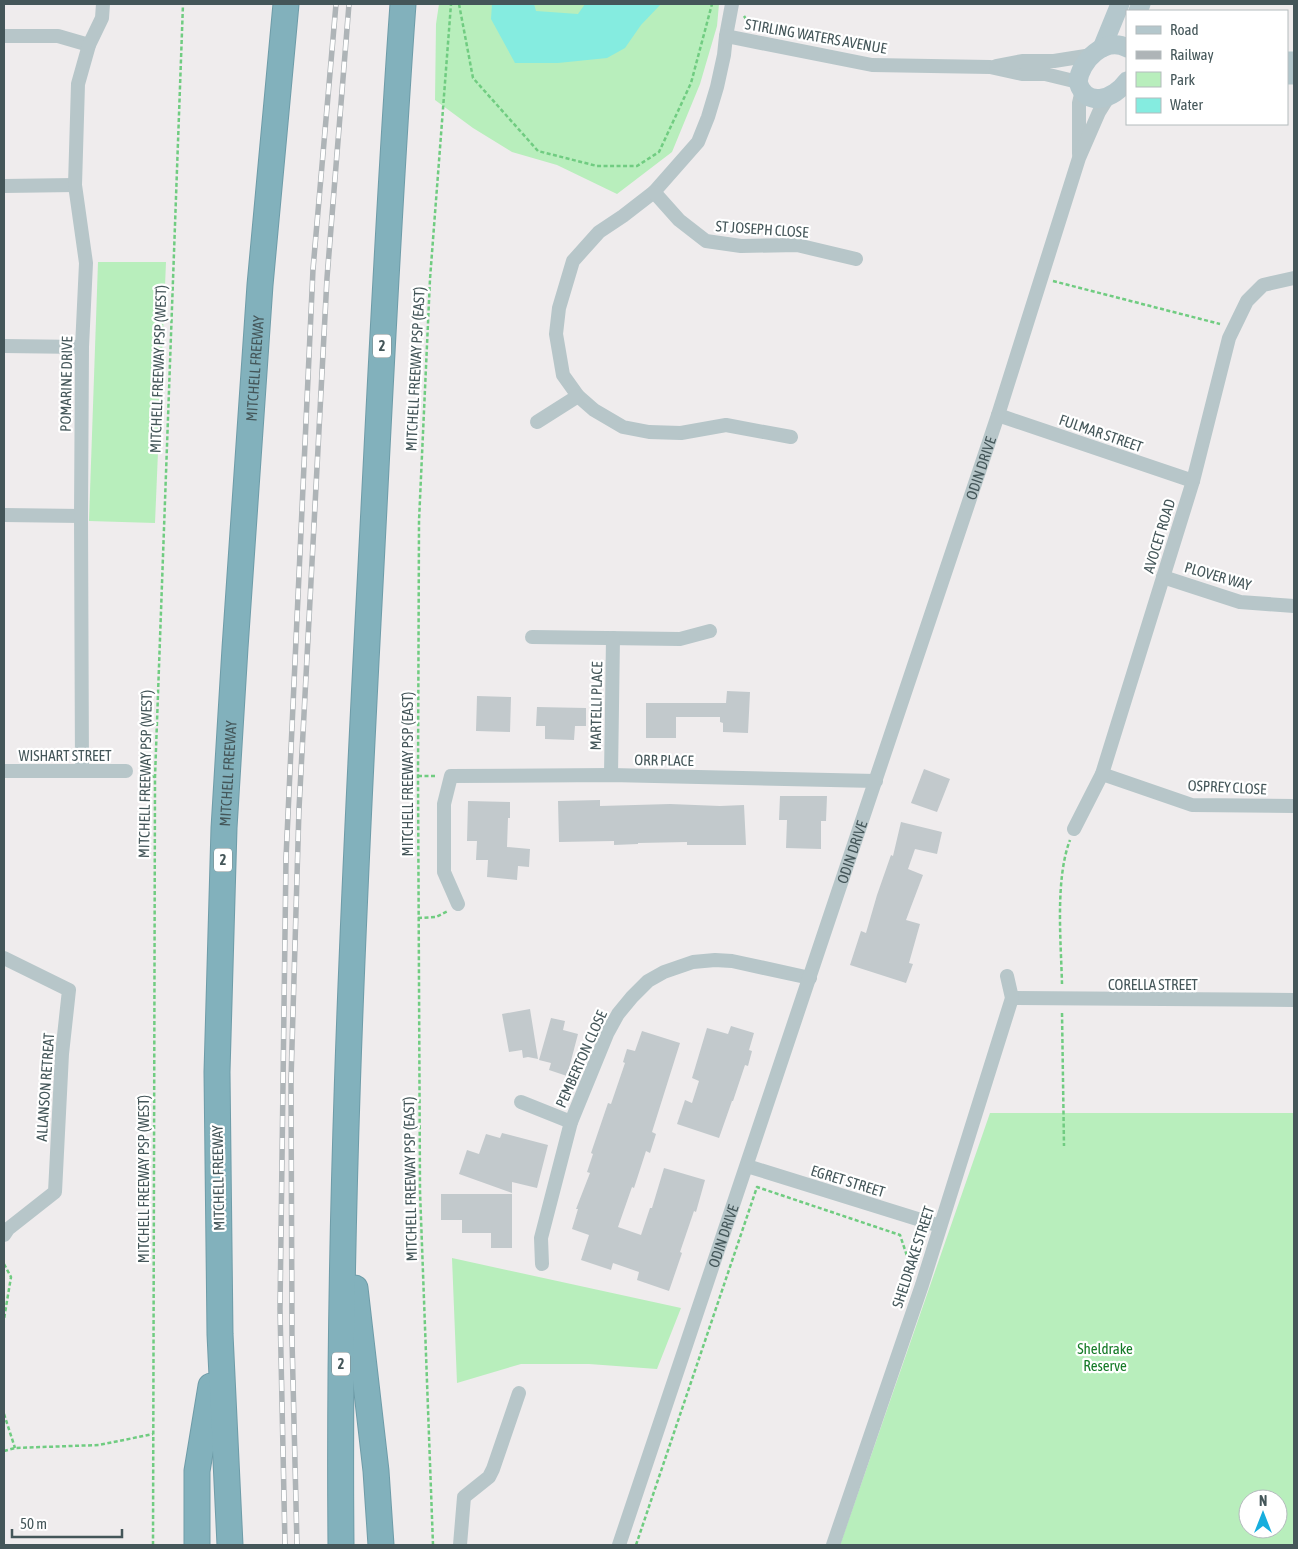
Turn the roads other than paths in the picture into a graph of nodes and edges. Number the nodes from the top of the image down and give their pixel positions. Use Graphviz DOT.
graph roads {
  1 [pos="103,4"];
  2 [pos="286,4"];
  3 [pos="403,4"];
  4 [pos="1120,4"];
  5 [pos="736,7"];
  6 [pos="4,36"];
  7 [pos="726,36"];
  8 [pos="89,45"];
  9 [pos="1126,48"];
  10 [pos="1097,52"];
  11 [pos="990,67"];
  12 [pos="1080,86"];
  13 [pos="1121,87"];
  14 [pos="1079,158"];
  15 [pos="4,186"];
  16 [pos="74,186"];
  17 [pos="654,192"];
  18 [pos="856,259"];
  19 [pos="1294,278"];
  20 [pos="4,346"];
  21 [pos="82,347"];
  22 [pos="578,396"];
  23 [pos="998,415"];
  24 [pos="538,422"];
  25 [pos="791,437"];
  26 [pos="1193,481"];
  27 [pos="4,515"];
  28 [pos="81,516"];
  29 [pos="1163,577"];
  30 [pos="1294,606"];
  31 [pos="710,631"];
  32 [pos="532,637"];
  33 [pos="613,638"];
  34 [pos="82,770"];
  35 [pos="4,771"];
  36 [pos="126,771"];
  37 [pos="1102,774"];
  38 [pos="611,775"];
  39 [pos="876,781"];
  40 [pos="1294,806"];
  41 [pos="1074,829"];
  42 [pos="457,902"];
  43 [pos="4,958"];
  44 [pos="1007,976"];
  45 [pos="810,978"];
  46 [pos="1012,998"];
  47 [pos="1294,1000"];
  48 [pos="521,1102"];
  49 [pos="571,1122"];
  50 [pos="747,1166"];
  51 [pos="344,1183"];
  52 [pos="940,1226"];
  53 [pos="5,1230"];
  54 [pos="542,1264"];
  55 [pos="220,1334"];
  56 [pos="519,1393"];
  57 [pos="197,1545"];
  58 [pos="230,1545"];
  59 [pos="341,1545"];
  60 [pos="381,1545"];
  61 [pos="460,1545"];
  62 [pos="619,1545"];
  63 [pos="832,1545"];
  1 -- 8 [label="street, POMARINE DRIVE"];
  2 -- 55 [label="highway, MITCHELL FREEWAY / 2"];
  3 -- 51 [label="highway, 2"];
  4 -- 10 [label="main road, ODIN DRIVE"];
  5 -- 7 [label="street"];
  6 -- 8 [label="street"];
  7 -- 11 [label="street, STIRLING WATERS AVENUE"];
  7 -- 17 [label="street"];
  8 -- 16 [label="street, POMARINE DRIVE"];
  9 -- 10 [label="main road"];
  10 -- 11 [label="street, STIRLING WATERS AVENUE"];
  10 -- 12 [label="main road, ODIN DRIVE"];
  11 -- 12 [label="street, STIRLING WATERS AVENUE"];
  12 -- 13 [label="main road, ODIN DRIVE"];
  12 -- 14 [label="street, ODIN DRIVE"];
  13 -- 14 [label="street, ODIN DRIVE"];
  14 -- 23 [label="street, ODIN DRIVE"];
  15 -- 16 [label="street"];
  16 -- 21 [label="street, POMARINE DRIVE"];
  17 -- 18 [label="street, ST JOSEPH CLOSE"];
  17 -- 22 [label="street"];
  19 -- 26 [label="street, AVOCET ROAD"];
  20 -- 21 [label="street"];
  21 -- 28 [label="street, POMARINE DRIVE"];
  22 -- 24 [label="street"];
  22 -- 25 [label="street"];
  23 -- 26 [label="street, FULMAR STREET"];
  23 -- 39 [label="street, ODIN DRIVE"];
  26 -- 29 [label="street, AVOCET ROAD"];
  27 -- 28 [label="street"];
  28 -- 34 [label="street, POMARINE DRIVE"];
  29 -- 30 [label="street, PLOVER WAY"];
  29 -- 37 [label="street, AVOCET ROAD"];
  31 -- 33 [label="street"];
  32 -- 33 [label="street"];
  33 -- 38 [label="street, MARTELLI PLACE"];
  34 -- 35 [label="street, WISHART STREET"];
  34 -- 36 [label="street, WISHART STREET"];
  37 -- 40 [label="street, OSPREY CLOSE"];
  37 -- 41 [label="street, AVOCET ROAD"];
  38 -- 39 [label="street, ORR PLACE"];
  38 -- 42 [label="street, ORR PLACE"];
  39 -- 45 [label="street, ODIN DRIVE"];
  43 -- 53 [label="street, ALLANSON RETREAT"];
  44 -- 46 [label="street"];
  45 -- 49 [label="street, PEMBERTON CLOSE"];
  45 -- 50 [label="street, ODIN DRIVE"];
  46 -- 47 [label="street, CORELLA STREET"];
  46 -- 52 [label="street, SHELDRAKE STREET"];
  48 -- 49 [label="street"];
  49 -- 54 [label="street, PEMBERTON CLOSE"];
  50 -- 52 [label="street, EGRET STREET"];
  50 -- 62 [label="street, ODIN DRIVE"];
  51 -- 59 [label="highway, 2"];
  51 -- 60 [label="highway"];
  52 -- 63 [label="street, SHELDRAKE STREET"];
  55 -- 57 [label="highway"];
  55 -- 58 [label="highway, MITCHELL FREEWAY / 2"];
  56 -- 61 [label="street"];
}
